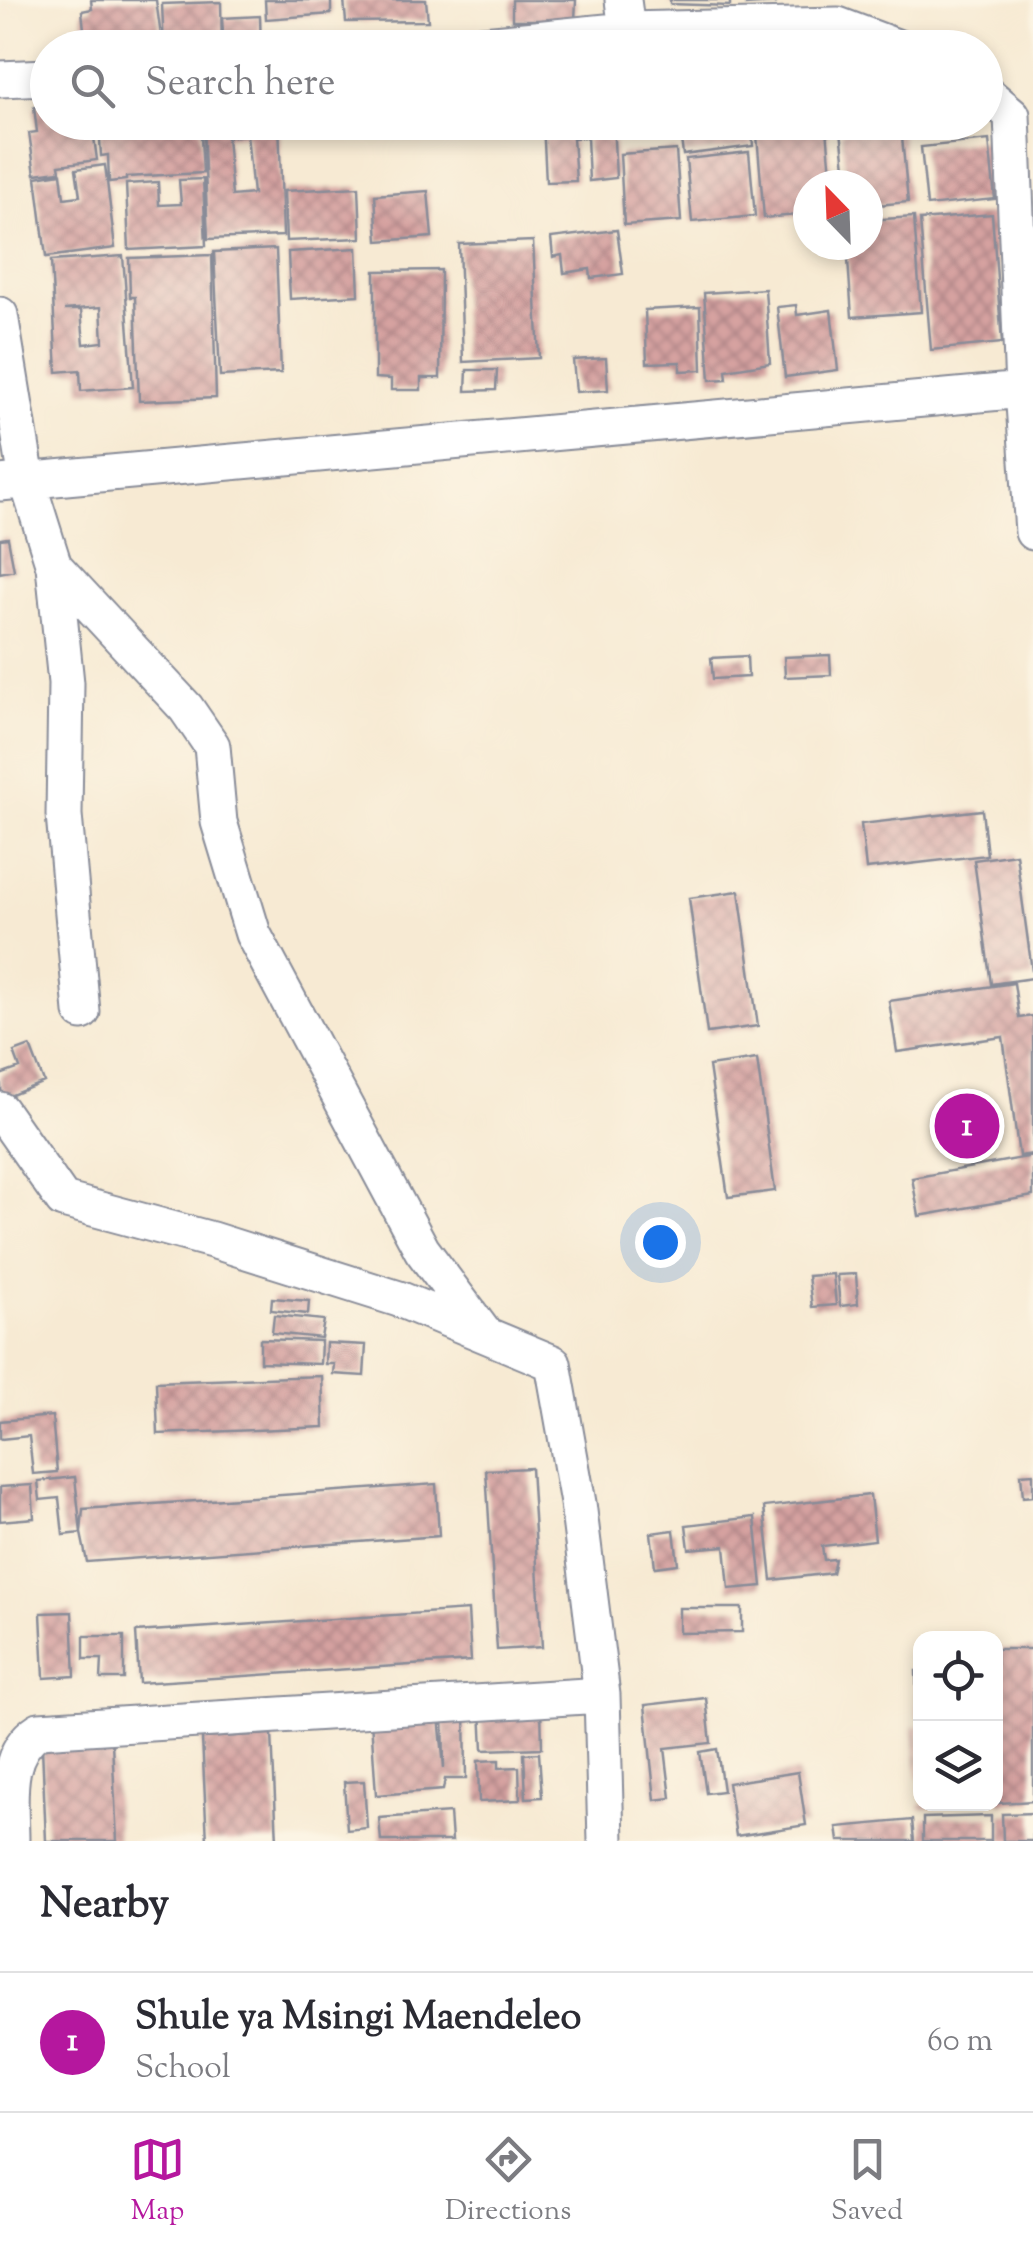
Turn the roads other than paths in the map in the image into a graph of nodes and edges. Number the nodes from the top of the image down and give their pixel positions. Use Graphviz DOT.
graph roads {
  1 [pos="625,15"];
  2 [pos="542,30"];
  3 [pos="851,30"];
  4 [pos="30,78"];
  5 [pos="0,79"];
  6 [pos="1003,107"];
  7 [pos="0,316"];
  8 [pos="1022,390"];
  9 [pos="13,482"];
  10 [pos="1033,530"];
  11 [pos="54,566"];
  12 [pos="82,1012"];
  13 [pos="0,1110"];
  14 [pos="486,1335"];
  15 [pos="602,1695"];
  16 [pos="11,1841"];
  17 [pos="606,1841"];
  1 -- 2 [label="street"];
  1 -- 3 [label="street"];
  4 -- 5 [label="street"];
  6 -- 8 [label="street"];
  7 -- 9 [label="street"];
  8 -- 9 [label="street"];
  8 -- 10 [label="street"];
  9 -- 11 [label="street"];
  11 -- 12 [label="street"];
  11 -- 14 [label="street"];
  13 -- 14 [label="street"];
  14 -- 15 [label="street"];
  15 -- 16 [label="street"];
  15 -- 17 [label="street"];
}
